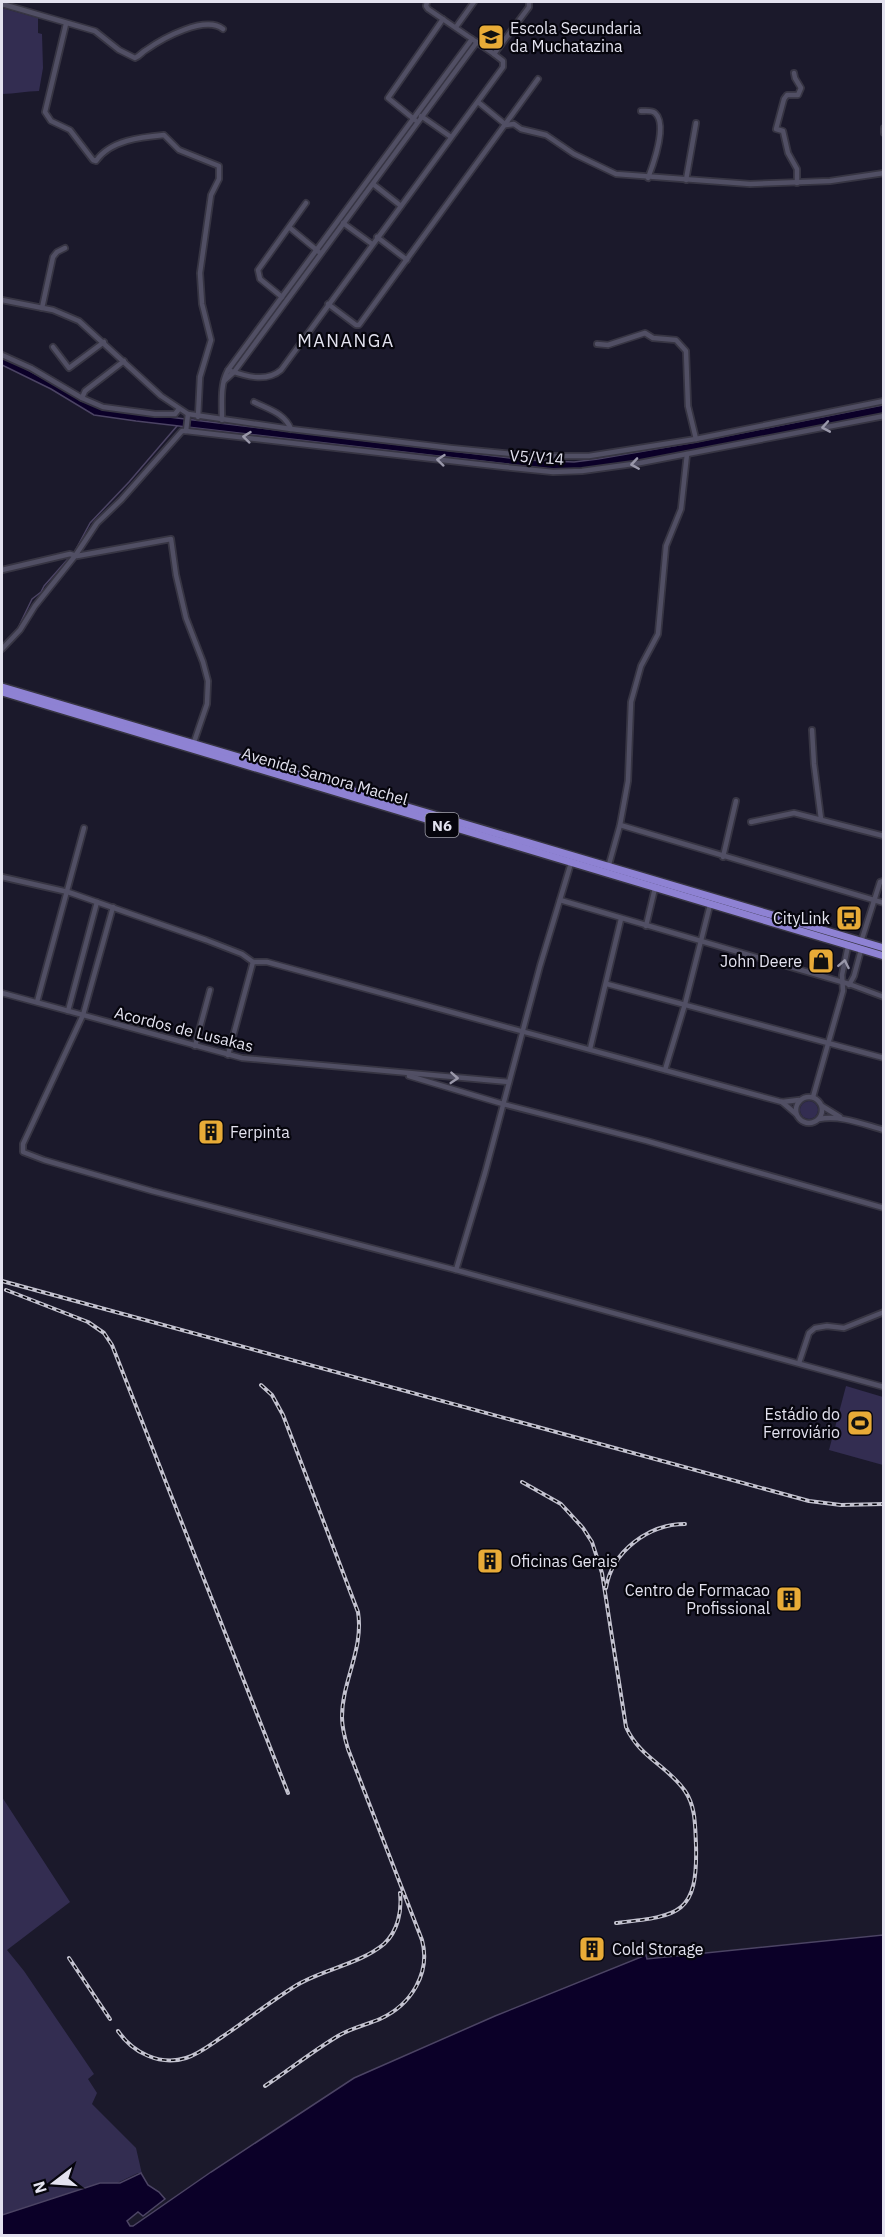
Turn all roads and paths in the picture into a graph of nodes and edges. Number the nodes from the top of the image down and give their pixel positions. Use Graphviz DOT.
graph roads {
  1 [pos="427,2"];
  2 [pos="474,2"];
  3 [pos="529,2"];
  4 [pos="2,4"];
  5 [pos="443,19"];
  6 [pos="66,24"];
  7 [pos="456,27"];
  8 [pos="223,29"];
  9 [pos="474,40"];
  10 [pos="494,54"];
  11 [pos="794,73"];
  12 [pos="538,80"];
  13 [pos="477,102"];
  14 [pos="641,111"];
  15 [pos="420,115"];
  16 [pos="416,120"];
  17 [pos="696,123"];
  18 [pos="506,125"];
  19 [pos="451,137"];
  20 [pos="395,149"];
  21 [pos="884,173"];
  22 [pos="648,178"];
  23 [pos="686,180"];
  24 [pos="796,183"];
  25 [pos="373,184"];
  26 [pos="306,203"];
  27 [pos="401,206"];
  28 [pos="341,222"];
  29 [pos="290,228"];
  30 [pos="378,237"];
  31 [pos="372,244"];
  32 [pos="65,248"];
  33 [pos="319,251"];
  34 [pos="407,260"];
  35 [pos="282,297"];
  36 [pos="2,300"];
  37 [pos="328,304"];
  38 [pos="42,308"];
  39 [pos="104,342"];
  40 [pos="597,344"];
  41 [pos="53,347"];
  42 [pos="2,355"];
  43 [pos="124,361"];
  44 [pos="228,370"];
  45 [pos="234,372"];
  46 [pos="224,381"];
  47 [pos="82,398"];
  48 [pos="884,401"];
  49 [pos="254,402"];
  50 [pos="179,409"];
  51 [pos="188,414"];
  52 [pos="884,416"];
  53 [pos="198,417"];
  54 [pos="222,420"];
  55 [pos="291,429"];
  56 [pos="186,431"];
  57 [pos="696,439"];
  58 [pos="687,454"];
  59 [pos="74,555"];
  60 [pos="2,570"];
  61 [pos="2,649"];
  62 [pos="2,687"];
  63 [pos="2,692"];
  64 [pos="813,730"];
  65 [pos="192,747"];
  66 [pos="736,801"];
  67 [pos="821,819"];
  68 [pos="752,822"];
  69 [pos="620,825"];
  70 [pos="84,828"];
  71 [pos="884,836"];
  72 [pos="723,856"];
  73 [pos="571,863"];
  74 [pos="607,870"];
  75 [pos="2,877"];
  76 [pos="884,880"];
  77 [pos="655,888"];
  78 [pos="68,892"];
  79 [pos="560,900"];
  80 [pos="874,901"];
  81 [pos="97,902"];
  82 [pos="884,903"];
  83 [pos="710,905"];
  84 [pos="113,907"];
  85 [pos="621,919"];
  86 [pos="646,926"];
  87 [pos="701,942"];
  88 [pos="848,946"];
  89 [pos="861,946"];
  90 [pos="883,952"];
  91 [pos="253,962"];
  92 [pos="842,982"];
  93 [pos="607,984"];
  94 [pos="849,984"];
  95 [pos="210,990"];
  96 [pos="843,991"];
  97 [pos="2,993"];
  98 [pos="884,997"];
  99 [pos="37,1002"];
  100 [pos="685,1004"];
  101 [pos="68,1011"];
  102 [pos="83,1015"];
  103 [pos="523,1032"];
  104 [pos="829,1043"];
  105 [pos="195,1046"];
  106 [pos="590,1049"];
  107 [pos="228,1055"];
  108 [pos="884,1058"];
  109 [pos="665,1070"];
  110 [pos="399,1074"];
  111 [pos="509,1082"];
  112 [pos="813,1097"];
  113 [pos="799,1100"];
  114 [pos="782,1102"];
  115 [pos="503,1104"];
  116 [pos="821,1105"];
  117 [pos="796,1114"];
  118 [pos="845,1119"];
  119 [pos="818,1120"];
  120 [pos="884,1130"];
  121 [pos="884,1208"];
  122 [pos="456,1270"];
  123 [pos="884,1312"];
  124 [pos="799,1363"];
  125 [pos="884,1386"];
  1 -- 5 [label="street"];
  2 -- 7 [label="street"];
  3 -- 10 [label="street"];
  4 -- 6 [label="street"];
  5 -- 7 [label="street"];
  5 -- 16 [label="street"];
  6 -- 8 [label="street"];
  6 -- 53 [label="street"];
  7 -- 9 [label="street"];
  9 -- 10 [label="street"];
  9 -- 15 [label="street"];
  10 -- 13 [label="street"];
  11 -- 24 [label="street"];
  12 -- 18 [label="street"];
  13 -- 18 [label="street"];
  13 -- 19 [label="street"];
  14 -- 22 [label="street"];
  15 -- 16 [label="street"];
  15 -- 19 [label="street"];
  16 -- 20 [label="street"];
  17 -- 23 [label="street"];
  18 -- 22 [label="street"];
  18 -- 34 [label="street"];
  19 -- 27 [label="street"];
  20 -- 25 [label="street"];
  20 -- 28 [label="street"];
  21 -- 24 [label="street"];
  22 -- 23 [label="street"];
  23 -- 24 [label="street"];
  25 -- 27 [label="street"];
  25 -- 28 [label="street"];
  26 -- 29 [label="street"];
  27 -- 30 [label="street"];
  28 -- 31 [label="street"];
  28 -- 33 [label="street"];
  29 -- 33 [label="street"];
  29 -- 35 [label="street"];
  30 -- 31 [label="street"];
  30 -- 34 [label="street"];
  31 -- 37 [label="street"];
  32 -- 38 [label="street"];
  33 -- 35 [label="street"];
  33 -- 45 [label="street"];
  34 -- 37 [label="street"];
  35 -- 44 [label="street"];
  36 -- 38 [label="street"];
  37 -- 45 [label="street"];
  38 -- 39 [label="street"];
  39 -- 41 [label="street"];
  39 -- 43 [label="street"];
  40 -- 57 [label="street"];
  42 -- 47 [label="street"];
  43 -- 47 [label="street"];
  43 -- 50 [label="street"];
  44 -- 45 [label="street"];
  44 -- 46 [label="street"];
  45 -- 46 [label="street"];
  46 -- 54 [label="street"];
  47 -- 50 [label="street"];
  48 -- 57 [label="street"];
  49 -- 55 [label="street"];
  50 -- 51 [label="street"];
  51 -- 53 [label="street"];
  51 -- 56 [label="street"];
  52 -- 58 [label="street, V5/V14, one-way"];
  53 -- 54 [label="street"];
  54 -- 55 [label="street"];
  55 -- 57 [label="street"];
  58 -- 56 [label="street, V5/V14, one-way"];
  56 -- 59 [label="street"];
  58 -- 69 [label="street"];
  59 -- 60 [label="street"];
  59 -- 61 [label="street"];
  59 -- 65 [label="street"];
  62 -- 65 [label="highway, Avenida Samora Machel / N6"];
  63 -- 65 [label="highway, Avenida Samora Machel / N6"];
  64 -- 67 [label="street"];
  65 -- 73 [label="highway, Avenida Samora Machel / N6"];
  65 -- 74 [label="highway, Avenida Samora Machel / N6"];
  66 -- 72 [label="street"];
  67 -- 68 [label="street"];
  67 -- 71 [label="street"];
  69 -- 72 [label="street"];
  69 -- 74 [label="street"];
  70 -- 78 [label="street"];
  72 -- 80 [label="street"];
  73 -- 74 [label="highway, Avenida Samora Machel / N6"];
  73 -- 79 [label="street"];
  74 -- 77 [label="highway, Avenida Samora Machel / N6"];
  74 -- 89 [label="highway, Avenida Samora Machel / N6"];
  75 -- 78 [label="street"];
  76 -- 80 [label="street"];
  77 -- 83 [label="highway, Avenida Samora Machel / N6"];
  77 -- 86 [label="street"];
  78 -- 81 [label="street"];
  78 -- 99 [label="street"];
  79 -- 85 [label="street"];
  79 -- 103 [label="street"];
  80 -- 82 [label="street"];
  80 -- 89 [label="street"];
  81 -- 84 [label="street"];
  81 -- 101 [label="street"];
  83 -- 87 [label="street"];
  83 -- 88 [label="highway, Avenida Samora Machel / N6"];
  84 -- 91 [label="street"];
  84 -- 102 [label="street"];
  85 -- 86 [label="street"];
  85 -- 93 [label="street"];
  86 -- 87 [label="street"];
  87 -- 92 [label="street"];
  87 -- 100 [label="street"];
  88 -- 89 [label="highway, Avenida Samora Machel / N6"];
  92 -- 88 [label="street, one-way"];
  89 -- 90 [label="highway, Avenida Samora Machel / N6"];
  89 -- 94 [label="street"];
  91 -- 103 [label="street"];
  91 -- 107 [label="street"];
  92 -- 94 [label="street"];
  92 -- 96 [label="street"];
  93 -- 100 [label="street"];
  93 -- 106 [label="street"];
  94 -- 96 [label="street"];
  94 -- 98 [label="street"];
  95 -- 105 [label="street"];
  96 -- 104 [label="street"];
  97 -- 99 [label="street, Acordos de Lusakas"];
  99 -- 101 [label="street, Acordos de Lusakas"];
  100 -- 104 [label="street"];
  100 -- 109 [label="street"];
  101 -- 102 [label="street, Acordos de Lusakas"];
  102 -- 105 [label="street, Acordos de Lusakas"];
  102 -- 122 [label="street"];
  103 -- 106 [label="street"];
  103 -- 111 [label="street"];
  104 -- 108 [label="street"];
  104 -- 112 [label="street"];
  105 -- 107 [label="street, Acordos de Lusakas"];
  106 -- 109 [label="street"];
  107 -- 110 [label="street, Acordos de Lusakas"];
  109 -- 114 [label="street"];
  110 -- 111 [label="street, one-way"];
  110 -- 115 [label="street"];
  111 -- 115 [label="street"];
  112 -- 113 [label="street"];
  112 -- 116 [label="street"];
  113 -- 114 [label="street"];
  113 -- 117 [label="street"];
  114 -- 117 [label="street"];
  115 -- 121 [label="street"];
  115 -- 122 [label="street"];
  116 -- 118 [label="street"];
  116 -- 119 [label="street"];
  117 -- 119 [label="street"];
  118 -- 119 [label="street"];
  118 -- 120 [label="street"];
  122 -- 124 [label="street"];
  123 -- 124 [label="street"];
  124 -- 125 [label="street"];
}
